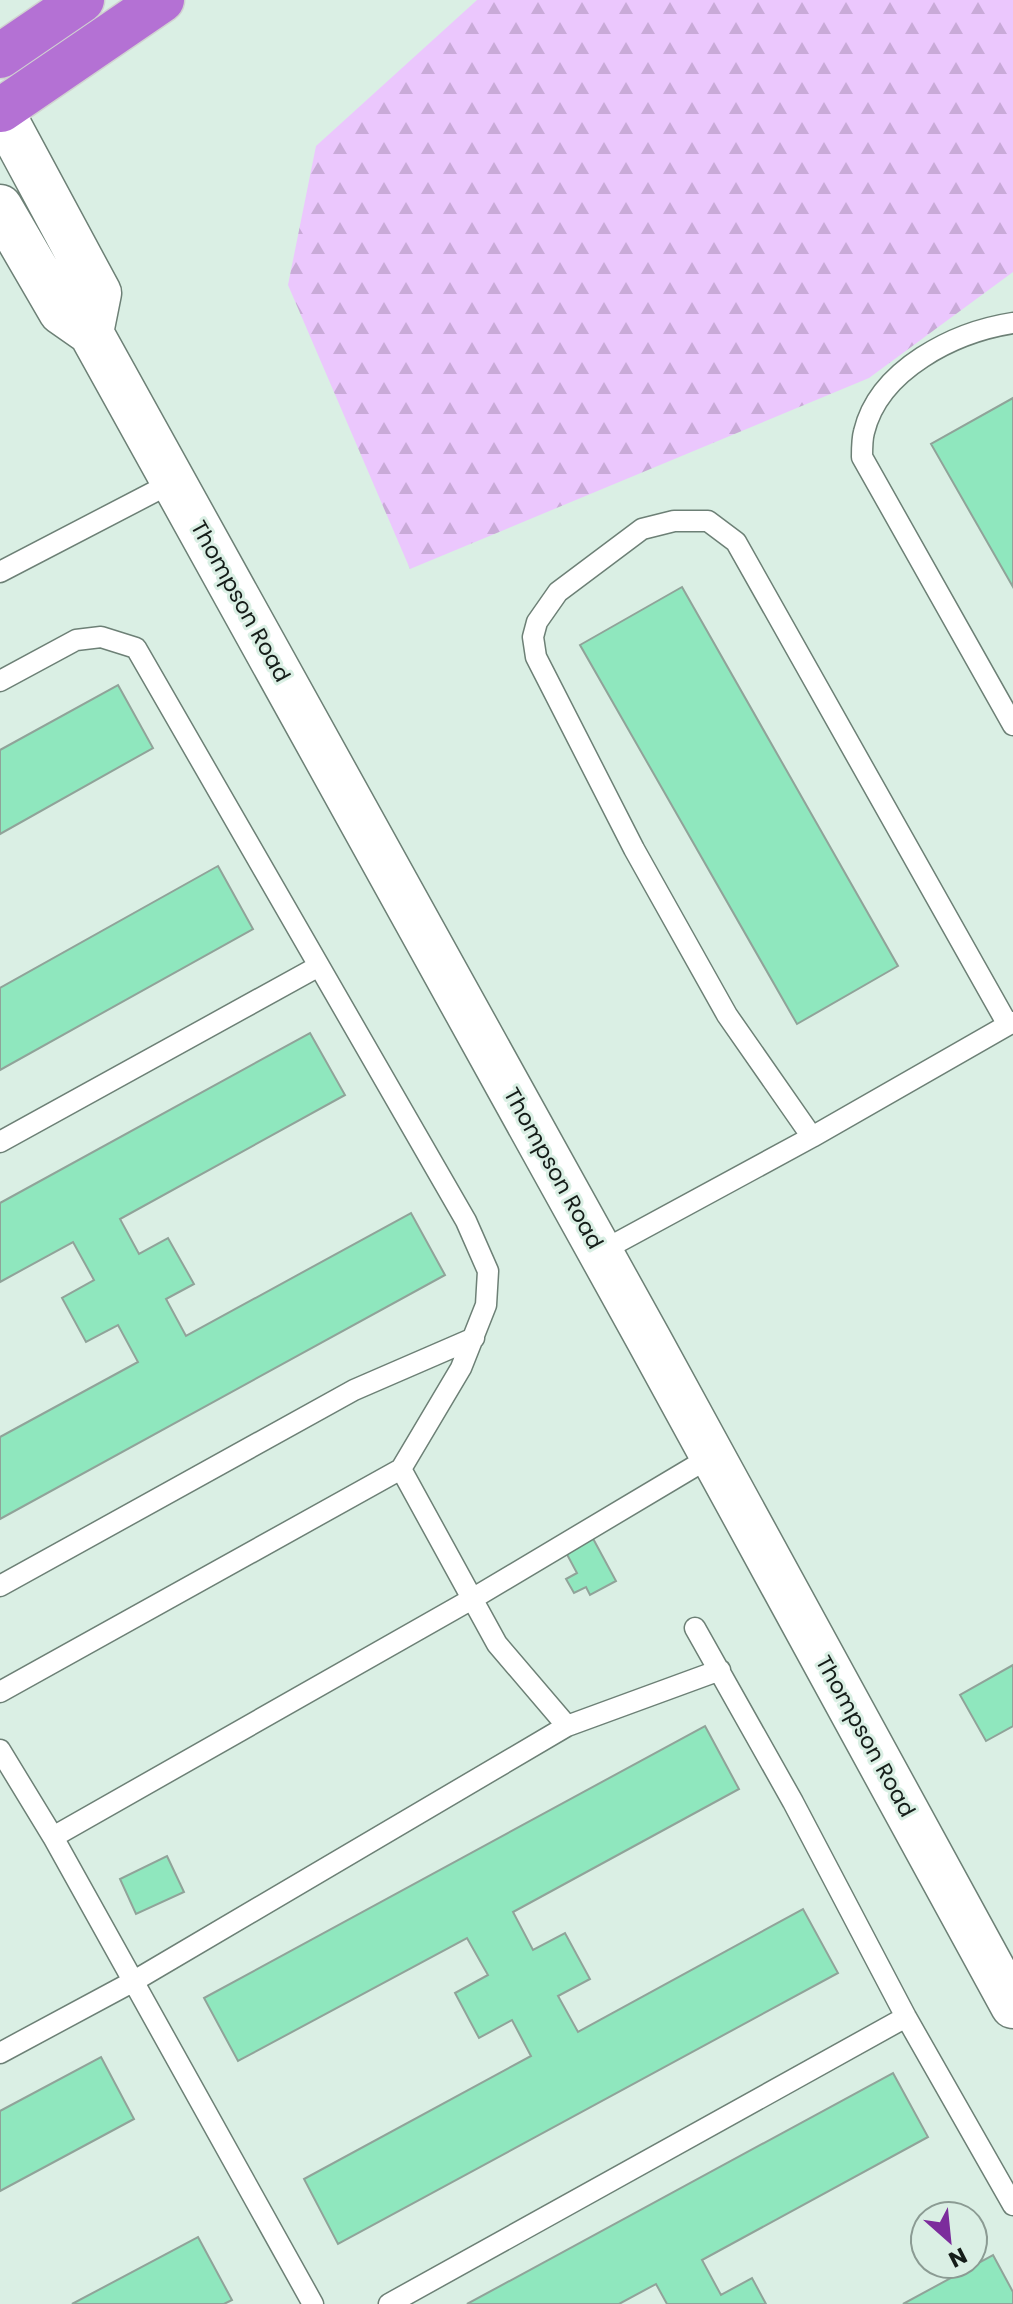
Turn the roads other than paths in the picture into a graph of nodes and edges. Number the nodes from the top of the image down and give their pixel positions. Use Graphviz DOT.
graph roads {
  1 [pos="82,0"];
  2 [pos="162,0"];
  3 [pos="0,56"];
  4 [pos="0,110"];
  5 [pos="0,207"];
  6 [pos="1013,323"];
  7 [pos="91,333"];
  8 [pos="175,481"];
  9 [pos="0,572"];
  10 [pos="0,681"];
  11 [pos="1013,725"];
  12 [pos="319,966"];
  13 [pos="1011,1024"];
  14 [pos="812,1137"];
  15 [pos="0,1142"];
  16 [pos="600,1252"];
  17 [pos="474,1338"];
  18 [pos="712,1456"];
  19 [pos="401,1469"];
  20 [pos="0,1586"];
  21 [pos="472,1599"];
  22 [pos="695,1628"];
  23 [pos="720,1670"];
  24 [pos="0,1692"];
  25 [pos="567,1726"];
  26 [pos="0,1750"];
  27 [pos="53,1837"];
  28 [pos="134,1981"];
  29 [pos="1013,2006"];
  30 [pos="906,2017"];
  31 [pos="0,2053"];
  32 [pos="1013,2205"];
  33 [pos="313,2304"];
  34 [pos="389,2304"];
  1 -- 3 [label="highway"];
  2 -- 4 [label="highway"];
  4 -- 7 [label="main road"];
  5 -- 7 [label="main road, Thompson Road"];
  6 -- 11 [label="lane"];
  7 -- 8 [label="main road, Thompson Road"];
  8 -- 9 [label="lane"];
  8 -- 16 [label="main road, Thompson Road"];
  10 -- 12 [label="lane"];
  12 -- 15 [label="lane"];
  12 -- 17 [label="lane"];
  13 -- 14 [label="lane"];
  13 -- 14 [label="lane"];
  14 -- 16 [label="lane"];
  16 -- 18 [label="main road, Thompson Road"];
  17 -- 19 [label="lane"];
  17 -- 20 [label="lane"];
  18 -- 21 [label="lane"];
  18 -- 29 [label="main road, Thompson Road"];
  19 -- 21 [label="lane"];
  19 -- 24 [label="lane"];
  21 -- 25 [label="lane"];
  21 -- 27 [label="lane"];
  22 -- 23 [label="lane"];
  23 -- 25 [label="lane"];
  23 -- 30 [label="lane"];
  25 -- 28 [label="lane"];
  26 -- 27 [label="lane"];
  27 -- 28 [label="lane"];
  28 -- 31 [label="lane"];
  28 -- 33 [label="lane"];
  30 -- 32 [label="lane"];
  30 -- 34 [label="lane"];
}
